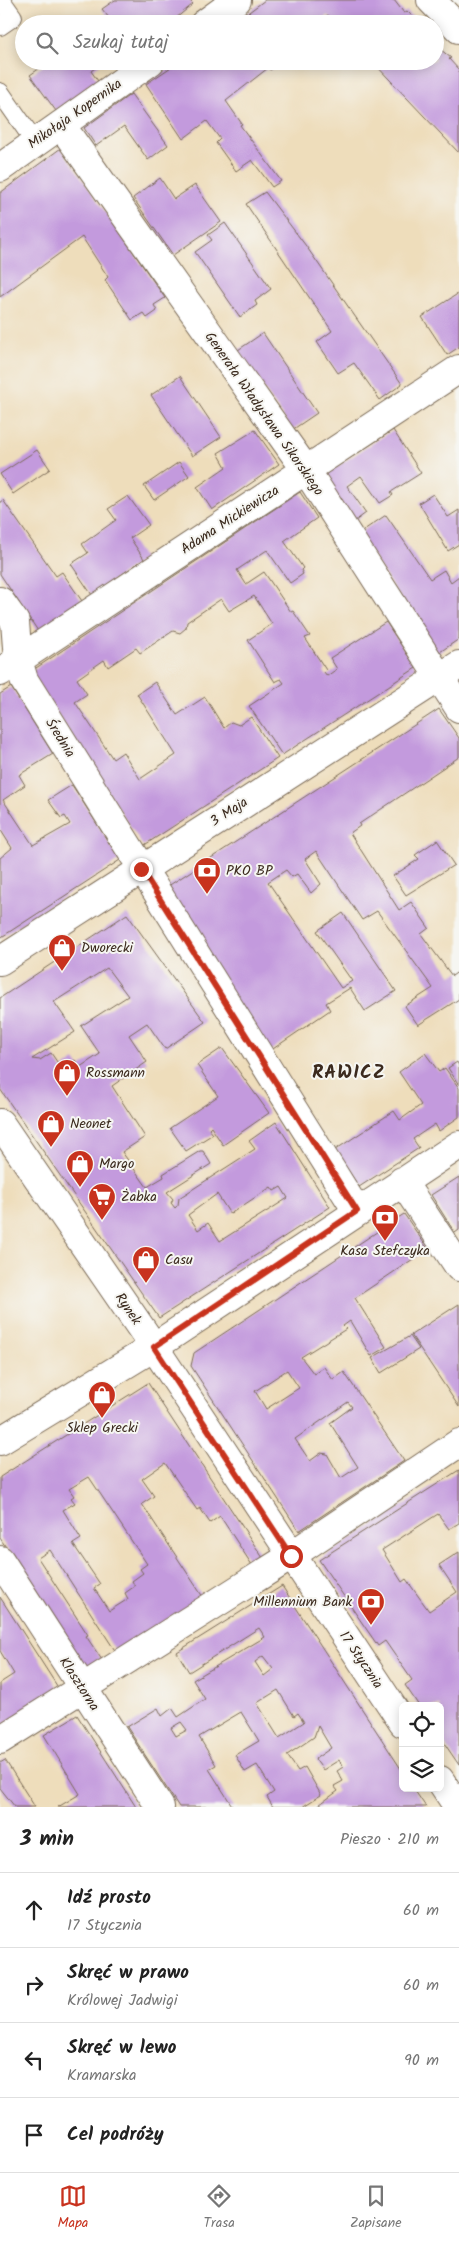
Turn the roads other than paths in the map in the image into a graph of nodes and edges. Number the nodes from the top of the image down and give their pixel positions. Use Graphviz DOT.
graph roads {
  1 [pos="1,0"];
  2 [pos="237,0"];
  3 [pos="431,0"];
  4 [pos="216,15"];
  5 [pos="0,26"];
  6 [pos="459,29"];
  7 [pos="138,70"];
  8 [pos="0,92"];
  9 [pos="61,125"];
  10 [pos="35,142"];
  11 [pos="0,168"];
  12 [pos="459,369"];
  13 [pos="306,470"];
  14 [pos="0,601"];
  15 [pos="9,666"];
  16 [pos="449,671"];
  17 [pos="459,708"];
  18 [pos="141,869"];
  19 [pos="0,961"];
  20 [pos="0,1123"];
  21 [pos="459,1145"];
  22 [pos="402,1181"];
  23 [pos="357,1211"];
  24 [pos="459,1267"];
  25 [pos="154,1347"];
  26 [pos="0,1441"];
  27 [pos="459,1443"];
  28 [pos="292,1555"];
  29 [pos="0,1560"];
  30 [pos="82,1689"];
  31 [pos="399,1717"];
  32 [pos="0,1740"];
  33 [pos="444,1786"];
  34 [pos="160,1807"];
  35 [pos="458,1807"];
  1 -- 5 [label="lane"];
  2 -- 4 [label="street"];
  3 -- 6 [label="street"];
  7 -- 9 [label="street, Mikołaja Kopernika"];
  8 -- 10 [label="lane"];
  9 -- 10 [label="street, Mikołaja Kopernika"];
  9 -- 13 [label="street, Generała Władysława Sikorskiego"];
  10 -- 11 [label="street, Mikołaja Kopernika"];
  12 -- 13 [label="street, Adama Mickiewicza"];
  13 -- 15 [label="street, Adama Mickiewicza"];
  13 -- 16 [label="street, Generała Władysława Sikorskiego"];
  14 -- 15 [label="street, Średnia"];
  15 -- 18 [label="street, Średnia"];
  16 -- 17 [label="street, Generała Władysława Sikorskiego"];
  16 -- 18 [label="street, 3 Maja"];
  18 -- 19 [label="street, 3 Maja"];
  18 -- 23 [label="street, Średnia"];
  20 -- 25 [label="street, Rynek"];
  21 -- 22 [label="street"];
  22 -- 23 [label="street"];
  22 -- 24 [label="street"];
  23 -- 25 [label="street"];
  25 -- 26 [label="street"];
  25 -- 28 [label="street, 17 Stycznia"];
  27 -- 28 [label="street"];
  28 -- 30 [label="street"];
  28 -- 31 [label="street, 17 Stycznia"];
  29 -- 30 [label="street, Klasztorna"];
  30 -- 32 [label="street"];
  30 -- 34 [label="street, Klasztorna"];
  33 -- 35 [label="street"];
}
